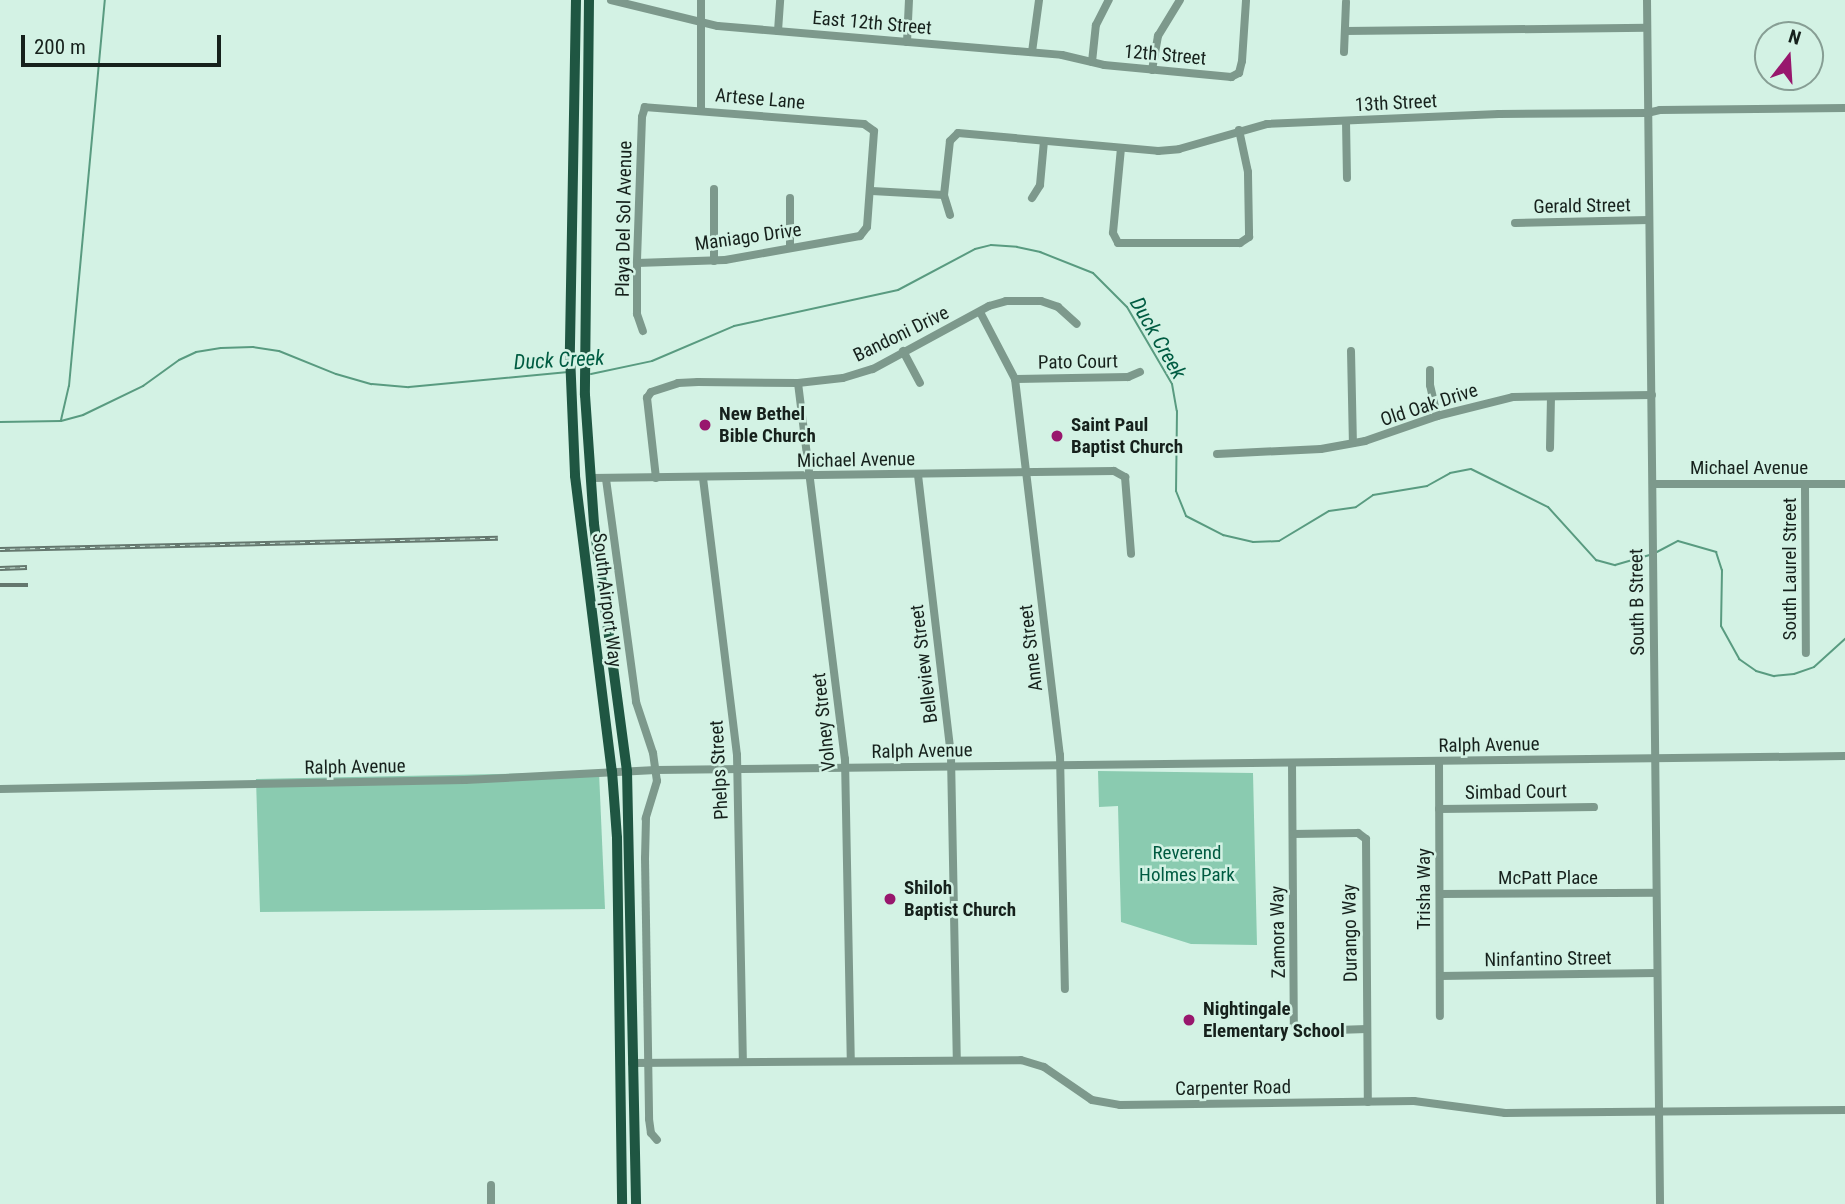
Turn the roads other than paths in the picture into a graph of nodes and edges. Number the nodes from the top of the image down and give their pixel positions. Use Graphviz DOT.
graph roads {
  1 [pos="576,0"];
  2 [pos="589,0"];
  3 [pos="611,0"];
  4 [pos="701,0"];
  5 [pos="780,0"];
  6 [pos="909,0"];
  7 [pos="1039,0"];
  8 [pos="1109,0"];
  9 [pos="1180,0"];
  10 [pos="1246,0"];
  11 [pos="1647,0"];
  12 [pos="1346,2"];
  13 [pos="701,23"];
  14 [pos="1647,27"];
  15 [pos="778,31"];
  16 [pos="1345,31"];
  17 [pos="906,41"];
  18 [pos="1032,52"];
  19 [pos="1344,52"];
  20 [pos="1091,62"];
  21 [pos="1152,70"];
  22 [pos="645,107"];
  23 [pos="1845,108"];
  24 [pos="701,109"];
  25 [pos="1647,113"];
  26 [pos="1346,121"];
  27 [pos="1239,130"];
  28 [pos="1044,141"];
  29 [pos="1121,148"];
  30 [pos="1347,178"];
  31 [pos="714,189"];
  32 [pos="872,191"];
  33 [pos="944,195"];
  34 [pos="790,198"];
  35 [pos="1032,198"];
  36 [pos="950,215"];
  37 [pos="1649,220"];
  38 [pos="1515,223"];
  39 [pos="790,247"];
  40 [pos="714,261"];
  41 [pos="637,263"];
  42 [pos="980,312"];
  43 [pos="1077,324"];
  44 [pos="643,331"];
  45 [pos="903,351"];
  46 [pos="1351,351"];
  47 [pos="1430,370"];
  48 [pos="1140,372"];
  49 [pos="1014,379"];
  50 [pos="798,383"];
  51 [pos="920,383"];
  52 [pos="1652,395"];
  53 [pos="1551,398"];
  54 [pos="1437,416"];
  55 [pos="1353,443"];
  56 [pos="1550,448"];
  57 [pos="1217,454"];
  58 [pos="1025,474"];
  59 [pos="918,475"];
  60 [pos="812,477"];
  61 [pos="591,478"];
  62 [pos="656,478"];
  63 [pos="703,478"];
  64 [pos="606,479"];
  65 [pos="1653,484"];
  66 [pos="1805,484"];
  67 [pos="1845,484"];
  68 [pos="1131,554"];
  69 [pos="1806,653"];
  70 [pos="1845,756"];
  71 [pos="1654,759"];
  72 [pos="1439,761"];
  73 [pos="1292,763"];
  74 [pos="952,766"];
  75 [pos="1060,766"];
  76 [pos="846,768"];
  77 [pos="738,769"];
  78 [pos="656,770"];
  79 [pos="612,771"];
  80 [pos="627,771"];
  81 [pos="0,789"];
  82 [pos="1594,807"];
  83 [pos="1439,809"];
  84 [pos="1293,834"];
  85 [pos="1656,893"];
  86 [pos="1440,894"];
  87 [pos="1657,973"];
  88 [pos="1440,976"];
  89 [pos="1065,989"];
  90 [pos="1440,1016"];
  91 [pos="1367,1029"];
  92 [pos="957,1060"];
  93 [pos="851,1061"];
  94 [pos="743,1062"];
  95 [pos="632,1063"];
  96 [pos="650,1063"];
  97 [pos="1368,1102"];
  98 [pos="1845,1110"];
  99 [pos="1659,1112"];
  100 [pos="657,1140"];
  101 [pos="491,1185"];
  102 [pos="491,1204"];
  103 [pos="622,1204"];
  104 [pos="636,1204"];
  105 [pos="1660,1204"];
  1 -- 79 [label="main road, South Airport Way"];
  2 -- 61 [label="main road, South Airport Way"];
  3 -- 13 [label="street, East 12th Street"];
  4 -- 13 [label="street"];
  5 -- 15 [label="street"];
  6 -- 17 [label="street"];
  7 -- 18 [label="street"];
  8 -- 20 [label="street"];
  9 -- 21 [label="street"];
  10 -- 21 [label="street, 12th Street"];
  11 -- 14 [label="street, South B Street"];
  12 -- 16 [label="street"];
  13 -- 15 [label="street, East 12th Street"];
  13 -- 24 [label="street"];
  14 -- 16 [label="street"];
  14 -- 25 [label="street, South B Street"];
  15 -- 17 [label="street, East 12th Street"];
  16 -- 19 [label="street"];
  17 -- 18 [label="street, East 12th Street"];
  18 -- 20 [label="street, East 12th Street"];
  20 -- 21 [label="street, 12th Street"];
  22 -- 24 [label="street, Artese Lane"];
  22 -- 41 [label="street, Playa Del Sol Avenue"];
  23 -- 25 [label="street, 13th Street"];
  24 -- 32 [label="street, Artese Lane"];
  25 -- 26 [label="street, 13th Street"];
  25 -- 37 [label="street, South B Street"];
  26 -- 27 [label="street, 13th Street"];
  26 -- 30 [label="street"];
  27 -- 29 [label="street, 13th Street"];
  27 -- 29 [label="street"];
  28 -- 29 [label="street, 13th Street"];
  28 -- 33 [label="street, 13th Street"];
  28 -- 35 [label="street"];
  31 -- 40 [label="street"];
  32 -- 33 [label="street"];
  32 -- 39 [label="street, Maniago Drive"];
  33 -- 36 [label="street"];
  34 -- 39 [label="street"];
  37 -- 38 [label="street, Gerald Street"];
  37 -- 52 [label="street, South B Street"];
  39 -- 40 [label="street, Maniago Drive"];
  40 -- 41 [label="street, Maniago Drive"];
  41 -- 44 [label="street, Playa Del Sol Avenue"];
  42 -- 43 [label="street, Bandoni Drive"];
  42 -- 45 [label="street, Bandoni Drive"];
  42 -- 49 [label="street, Anne Street"];
  45 -- 50 [label="street, Bandoni Drive"];
  45 -- 51 [label="street"];
  46 -- 55 [label="street"];
  47 -- 54 [label="street"];
  48 -- 49 [label="street, Pato Court"];
  49 -- 58 [label="street, Anne Street"];
  50 -- 60 [label="street, Volney Street"];
  50 -- 62 [label="street, Bandoni Drive"];
  52 -- 53 [label="street, Old Oak Drive"];
  52 -- 65 [label="street, South B Street"];
  53 -- 54 [label="street, Old Oak Drive"];
  53 -- 56 [label="street"];
  54 -- 55 [label="street, Old Oak Drive"];
  55 -- 57 [label="street, Old Oak Drive"];
  58 -- 59 [label="street, Michael Avenue"];
  58 -- 68 [label="street, Michael Avenue"];
  58 -- 75 [label="street, Anne Street"];
  59 -- 60 [label="street, Michael Avenue"];
  59 -- 74 [label="street, Belleview Street"];
  60 -- 63 [label="street, Michael Avenue"];
  60 -- 76 [label="street, Volney Street"];
  61 -- 64 [label="street, Michael Avenue"];
  61 -- 80 [label="main road, South Airport Way"];
  62 -- 63 [label="street, Michael Avenue"];
  62 -- 64 [label="street, Michael Avenue"];
  63 -- 77 [label="street, Phelps Street"];
  64 -- 78 [label="street"];
  65 -- 66 [label="street, Michael Avenue"];
  65 -- 71 [label="street, South B Street"];
  66 -- 67 [label="street, Michael Avenue"];
  66 -- 69 [label="street, South Laurel Street"];
  70 -- 71 [label="street, Ralph Avenue"];
  71 -- 72 [label="street, Ralph Avenue"];
  71 -- 85 [label="street, South B Street"];
  72 -- 73 [label="street, Ralph Avenue"];
  72 -- 83 [label="street, Trisha Way"];
  73 -- 75 [label="street, Ralph Avenue"];
  73 -- 84 [label="street, Zamora Way"];
  74 -- 75 [label="street, Ralph Avenue"];
  74 -- 76 [label="street, Ralph Avenue"];
  74 -- 92 [label="street, Belleview Street"];
  75 -- 89 [label="street, Anne Street"];
  76 -- 77 [label="street, Ralph Avenue"];
  76 -- 93 [label="street, Volney Street"];
  77 -- 78 [label="street, Ralph Avenue"];
  77 -- 94 [label="street, Phelps Street"];
  78 -- 80 [label="street, Ralph Avenue"];
  78 -- 96 [label="street"];
  79 -- 80 [label="street, Ralph Avenue"];
  79 -- 81 [label="street, Ralph Avenue"];
  79 -- 103 [label="main road, South Airport Way"];
  80 -- 95 [label="main road, South Airport Way"];
  82 -- 83 [label="street, Simbad Court"];
  83 -- 86 [label="street, Trisha Way"];
  84 -- 91 [label="street, Zamora Way"];
  84 -- 91 [label="street, Durango Way"];
  85 -- 86 [label="street, McPatt Place"];
  85 -- 87 [label="street, South B Street"];
  86 -- 88 [label="street, Trisha Way"];
  87 -- 88 [label="street, Ninfantino Street"];
  87 -- 99 [label="street, South B Street"];
  88 -- 90 [label="street, Trisha Way"];
  91 -- 97 [label="street, Durango Way"];
  92 -- 93 [label="street, Carpenter Road"];
  92 -- 97 [label="street, Carpenter Road"];
  93 -- 94 [label="street, Carpenter Road"];
  94 -- 96 [label="street, Carpenter Road"];
  95 -- 96 [label="street, Carpenter Road"];
  95 -- 104 [label="main road, South Airport Way"];
  96 -- 100 [label="street"];
  97 -- 99 [label="street, Carpenter Road"];
  98 -- 99 [label="street, Carpenter Road"];
  99 -- 105 [label="street, South B Street"];
  101 -- 102 [label="street"];
}
